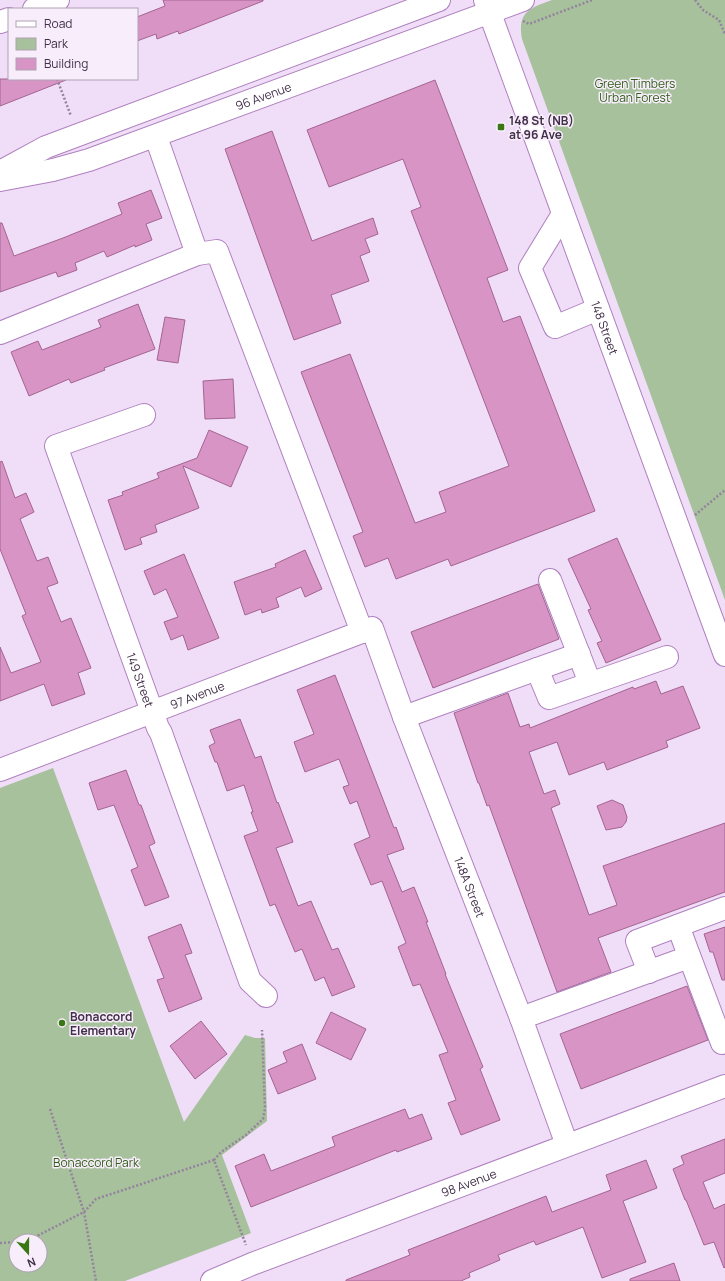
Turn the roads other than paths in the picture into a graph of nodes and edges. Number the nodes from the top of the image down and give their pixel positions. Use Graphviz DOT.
graph roads {
  1 [pos="58,0"];
  2 [pos="439,0"];
  3 [pos="487,6"];
  4 [pos="37,8"];
  5 [pos="521,10"];
  6 [pos="156,137"];
  7 [pos="0,172"];
  8 [pos="0,180"];
  9 [pos="563,214"];
  10 [pos="197,254"];
  11 [pos="598,309"];
  12 [pos="0,333"];
  13 [pos="144,415"];
  14 [pos="550,580"];
  15 [pos="367,630"];
  16 [pos="579,654"];
  17 [pos="725,655"];
  18 [pos="667,657"];
  19 [pos="537,669"];
  20 [pos="590,683"];
  21 [pos="154,712"];
  22 [pos="404,717"];
  23 [pos="0,770"];
  24 [pos="725,908"];
  25 [pos="678,926"];
  26 [pos="689,957"];
  27 [pos="649,972"];
  28 [pos="266,996"];
  29 [pos="521,1018"];
  30 [pos="722,1043"];
  31 [pos="725,1086"];
  32 [pos="567,1145"];
  33 [pos="219,1280"];
  1 -- 4 [label="street"];
  2 -- 7 [label="street"];
  3 -- 5 [label="street, 96 Avenue"];
  3 -- 6 [label="street, 96 Avenue"];
  3 -- 9 [label="street, 148 Street"];
  6 -- 8 [label="street, 96 Avenue"];
  6 -- 10 [label="street"];
  9 -- 11 [label="street, 148 Street"];
  9 -- 11 [label="street"];
  10 -- 12 [label="street"];
  10 -- 15 [label="street, 148A Street"];
  11 -- 17 [label="street, 148 Street"];
  13 -- 21 [label="street, 149 Street"];
  14 -- 16 [label="street"];
  15 -- 21 [label="street, 97 Avenue"];
  15 -- 22 [label="street, 148A Street"];
  16 -- 19 [label="street"];
  16 -- 20 [label="street"];
  18 -- 20 [label="street"];
  19 -- 20 [label="street"];
  19 -- 22 [label="street"];
  21 -- 23 [label="street, 97 Avenue"];
  21 -- 28 [label="street, 149 Street"];
  22 -- 29 [label="street, 148A Street"];
  24 -- 25 [label="street"];
  25 -- 26 [label="street"];
  25 -- 27 [label="street"];
  26 -- 27 [label="street"];
  26 -- 30 [label="street"];
  27 -- 29 [label="street"];
  29 -- 32 [label="street, 148A Street"];
  31 -- 32 [label="street, 98 Avenue"];
  32 -- 33 [label="street, 98 Avenue"];
}
